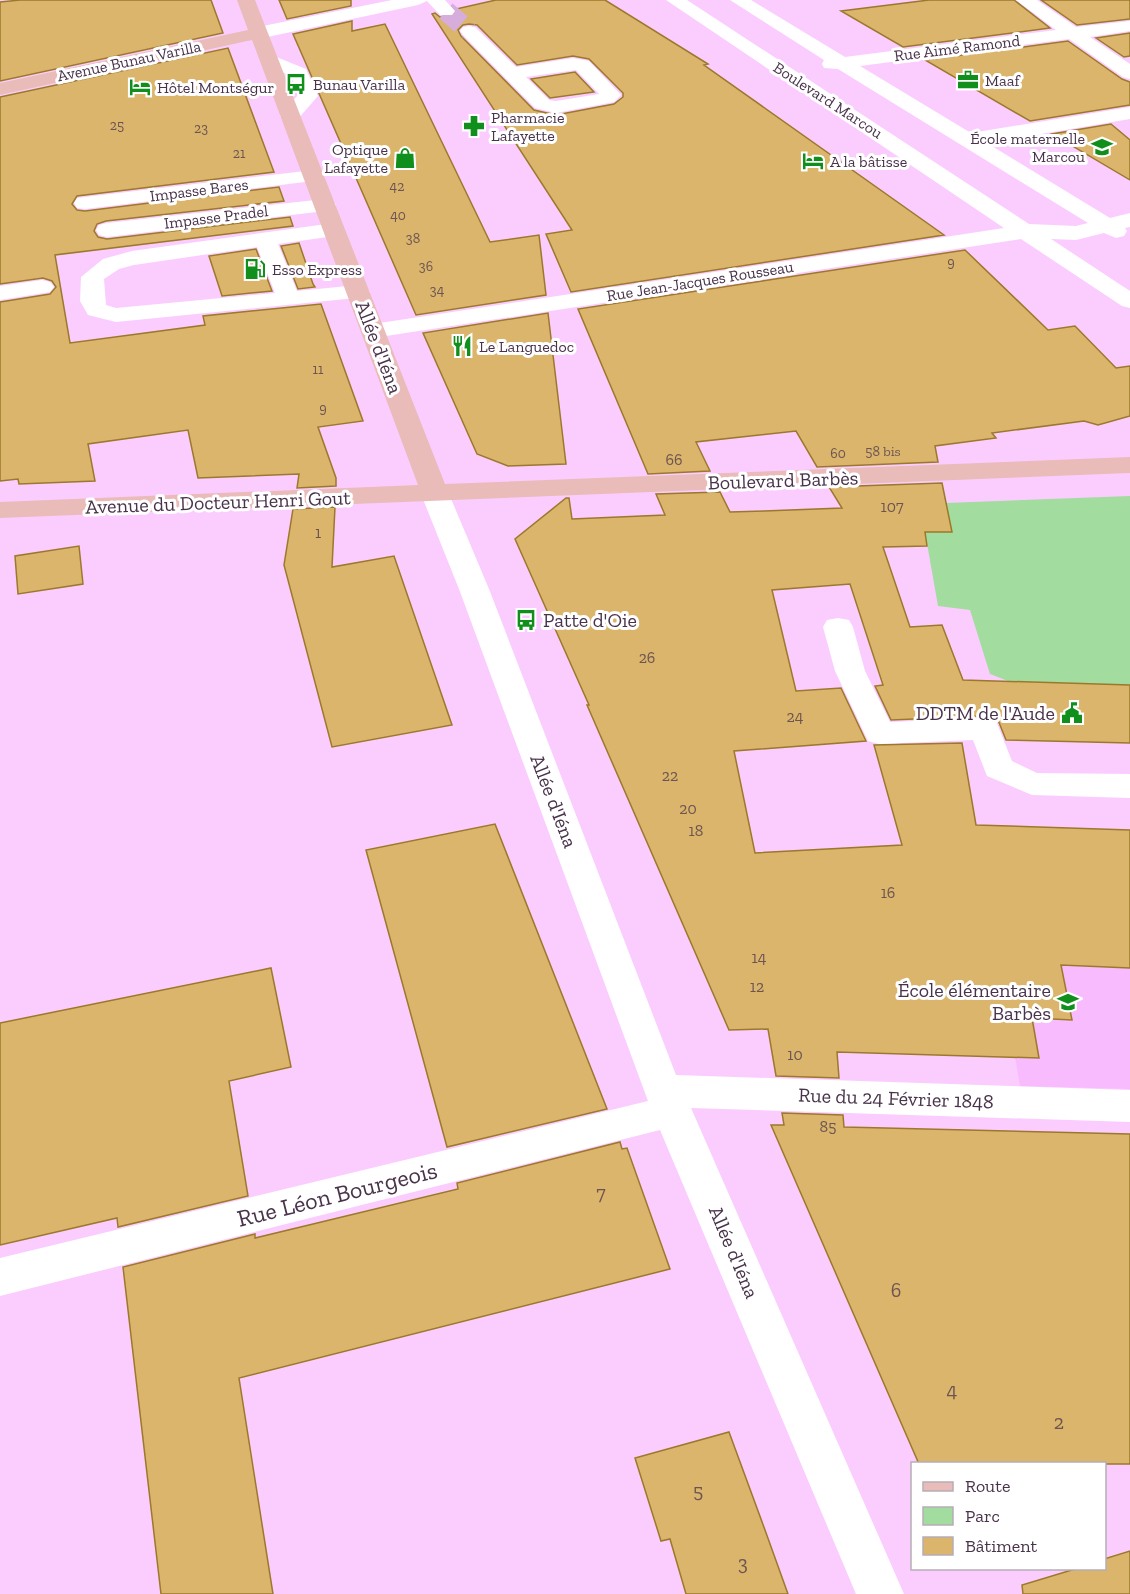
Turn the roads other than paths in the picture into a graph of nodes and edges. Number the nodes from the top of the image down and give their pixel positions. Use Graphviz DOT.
graph roads {
  1 [pos="246,0"];
  2 [pos="418,0"];
  3 [pos="675,0"];
  4 [pos="739,0"];
  5 [pos="1025,0"];
  6 [pos="1097,12"];
  7 [pos="1130,26"];
  8 [pos="469,31"];
  9 [pos="258,33"];
  10 [pos="1073,33"];
  11 [pos="838,63"];
  12 [pos="785,71"];
  13 [pos="513,73"];
  14 [pos="1130,73"];
  15 [pos="0,89"];
  16 [pos="1130,113"];
  17 [pos="967,140"];
  18 [pos="314,177"];
  19 [pos="85,203"];
  20 [pos="325,205"];
  21 [pos="1130,220"];
  22 [pos="1107,225"];
  23 [pos="107,230"];
  24 [pos="334,230"];
  25 [pos="1027,231"];
  26 [pos="265,240"];
  27 [pos="1130,240"];
  28 [pos="42,287"];
  29 [pos="358,292"];
  30 [pos="0,293"];
  31 [pos="288,297"];
  32 [pos="1130,301"];
  33 [pos="373,332"];
  34 [pos="1130,465"];
  35 [pos="435,494"];
  36 [pos="0,510"];
  37 [pos="838,627"];
  38 [pos="1130,786"];
  39 [pos="668,1101"];
  40 [pos="1130,1106"];
  41 [pos="0,1277"];
  42 [pos="880,1594"];
  1 -- 9 [label="main road, Allée d'Iéna"];
  2 -- 9 [label="street"];
  3 -- 12 [label="street, Boulevard Marcou"];
  4 -- 11 [label="street"];
  5 -- 10 [label="street"];
  6 -- 10 [label="street"];
  7 -- 10 [label="street, Rue Aimé Ramond"];
  8 -- 13 [label="street"];
  9 -- 15 [label="main road, Avenue Bunau Varilla"];
  9 -- 18 [label="main road, Allée d'Iéna"];
  10 -- 11 [label="street, Rue Aimé Ramond"];
  10 -- 14 [label="street"];
  11 -- 12 [label="street, Rue Aimé Ramond"];
  11 -- 17 [label="street"];
  12 -- 25 [label="street, Boulevard Marcou"];
  16 -- 17 [label="street"];
  17 -- 22 [label="street"];
  18 -- 19 [label="street, Impasse Bares"];
  18 -- 20 [label="main road, Allée d'Iéna"];
  20 -- 23 [label="street, Impasse Pradel"];
  20 -- 24 [label="main road, Allée d'Iéna"];
  21 -- 22 [label="street, Rue Jean-Jacques Rousseau"];
  22 -- 25 [label="street, Rue Jean-Jacques Rousseau"];
  22 -- 27 [label="street"];
  24 -- 26 [label="street"];
  24 -- 29 [label="main road, Allée d'Iéna"];
  25 -- 32 [label="street, Boulevard Marcou"];
  25 -- 33 [label="street, Rue Jean-Jacques Rousseau"];
  26 -- 31 [label="street"];
  26 -- 31 [label="street"];
  28 -- 30 [label="street"];
  29 -- 31 [label="street"];
  29 -- 33 [label="main road, Allée d'Iéna"];
  33 -- 35 [label="main road, Allée d'Iéna"];
  34 -- 35 [label="main road, Boulevard Barbès"];
  35 -- 36 [label="main road, Avenue du Docteur Henri Gout"];
  35 -- 39 [label="street, Allée d'Iéna"];
  37 -- 38 [label="street"];
  39 -- 40 [label="street, Rue du 24 Février 1848"];
  39 -- 41 [label="street, Rue Léon Bourgeois"];
  39 -- 42 [label="street, Allée d'Iéna"];
}
